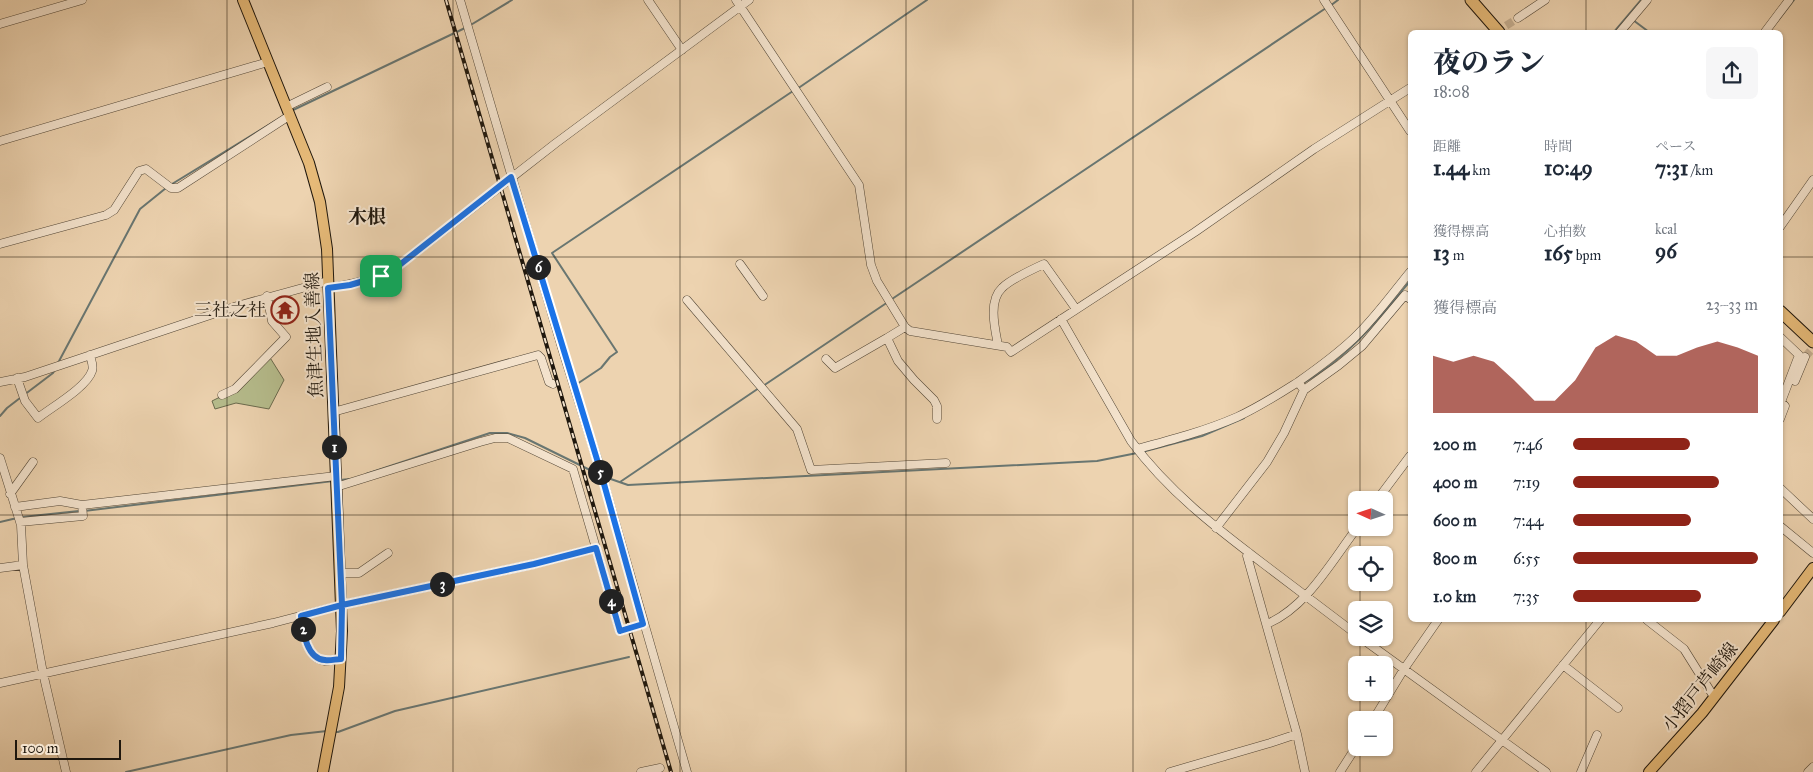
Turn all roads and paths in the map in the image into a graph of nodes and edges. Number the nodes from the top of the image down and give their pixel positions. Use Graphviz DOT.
graph roads {
  1 [pos="82,0"];
  2 [pos="243,0"];
  3 [pos="460,0"];
  4 [pos="648,0"];
  5 [pos="736,0"];
  6 [pos="750,0"];
  7 [pos="1324,0"];
  8 [pos="1471,0"];
  9 [pos="1545,0"];
  10 [pos="1647,0"];
  11 [pos="1789,0"];
  12 [pos="741,7"];
  13 [pos="1518,18"];
  14 [pos="0,24"];
  15 [pos="1497,30"];
  16 [pos="1622,30"];
  17 [pos="1766,30"];
  18 [pos="682,50"];
  19 [pos="268,62"];
  20 [pos="328,87"];
  21 [pos="1408,89"];
  22 [pos="1390,100"];
  23 [pos="288,111"];
  24 [pos="1408,128"];
  25 [pos="0,142"];
  26 [pos="511,177"];
  27 [pos="1813,180"];
  28 [pos="1810,191"];
  29 [pos="1783,223"];
  30 [pos="0,244"];
  31 [pos="740,264"];
  32 [pos="1408,274"];
  33 [pos="328,285"];
  34 [pos="268,296"];
  35 [pos="763,296"];
  36 [pos="1408,297"];
  37 [pos="687,300"];
  38 [pos="1076,309"];
  39 [pos="1783,314"];
  40 [pos="1061,319"];
  41 [pos="905,327"];
  42 [pos="887,338"];
  43 [pos="1783,340"];
  44 [pos="1813,342"];
  45 [pos="998,345"];
  46 [pos="90,355"];
  47 [pos="1805,357"];
  48 [pos="826,359"];
  49 [pos="17,378"];
  50 [pos="0,382"];
  51 [pos="1298,382"];
  52 [pos="554,384"];
  53 [pos="1304,390"];
  54 [pos="222,395"];
  55 [pos="1783,397"];
  56 [pos="1785,406"];
  57 [pos="1783,411"];
  58 [pos="333,412"];
  59 [pos="937,418"];
  60 [pos="1137,449"];
  61 [pos="0,458"];
  62 [pos="1408,459"];
  63 [pos="33,462"];
  64 [pos="946,463"];
  65 [pos="336,476"];
  66 [pos="336,487"];
  67 [pos="1384,491"];
  68 [pos="1783,491"];
  69 [pos="10,494"];
  70 [pos="82,505"];
  71 [pos="15,507"];
  72 [pos="1813,519"];
  73 [pos="20,522"];
  74 [pos="1216,528"];
  75 [pos="1783,528"];
  76 [pos="1351,536"];
  77 [pos="596,548"];
  78 [pos="1248,552"];
  79 [pos="388,553"];
  80 [pos="1813,553"];
  81 [pos="23,565"];
  82 [pos="0,568"];
  83 [pos="1813,568"];
  84 [pos="340,574"];
  85 [pos="1306,596"];
  86 [pos="342,605"];
  87 [pos="1783,608"];
  88 [pos="301,616"];
  89 [pos="1437,622"];
  90 [pos="1598,622"];
  91 [pos="1650,622"];
  92 [pos="1772,622"];
  93 [pos="643,624"];
  94 [pos="1267,624"];
  95 [pos="1348,628"];
  96 [pos="1372,646"];
  97 [pos="341,659"];
  98 [pos="1564,665"];
  99 [pos="1404,669"];
  100 [pos="43,673"];
  101 [pos="0,683"];
  102 [pos="1714,697"];
  103 [pos="1618,708"];
  104 [pos="1378,711"];
  105 [pos="1297,734"];
  106 [pos="1597,735"];
  107 [pos="1503,741"];
  108 [pos="1350,756"];
  109 [pos="1813,767"];
  110 [pos="660,768"];
  111 [pos="66,772"];
  112 [pos="323,772"];
  113 [pos="641,772"];
  114 [pos="687,772"];
  115 [pos="1170,772"];
  116 [pos="1305,772"];
  117 [pos="1340,772"];
  118 [pos="1476,772"];
  119 [pos="1546,772"];
  120 [pos="1581,772"];
  121 [pos="1648,772"];
  122 [pos="1808,772"];
  1 -- 14 [label="street"];
  2 -- 19 [label="main road, 魚津生地入善線"];
  3 -- 26 [label="street"];
  4 -- 18 [label="street"];
  5 -- 12 [label="street"];
  6 -- 12 [label="street"];
  7 -- 22 [label="street"];
  8 -- 15 [label="highway"];
  9 -- 13 [label="street"];
  10 -- 16 [label="street"];
  11 -- 17 [label="street"];
  12 -- 18 [label="street"];
  12 -- 41 [label="street"];
  18 -- 26 [label="street"];
  19 -- 23 [label="main road, 魚津生地入善線"];
  19 -- 25 [label="street"];
  20 -- 23 [label="street"];
  21 -- 22 [label="street"];
  22 -- 24 [label="street"];
  22 -- 38 [label="street"];
  23 -- 30 [label="street"];
  23 -- 33 [label="main road, 魚津生地入善線"];
  26 -- 33 [label="street"];
  26 -- 93 [label="street"];
  27 -- 28 [label="street"];
  28 -- 29 [label="street"];
  31 -- 35 [label="street"];
  32 -- 51 [label="street"];
  33 -- 34 [label="street"];
  33 -- 58 [label="main road, 魚津生地入善線"];
  34 -- 46 [label="street"];
  34 -- 54 [label="street"];
  36 -- 53 [label="street"];
  37 -- 64 [label="street"];
  38 -- 40 [label="street"];
  38 -- 45 [label="street"];
  39 -- 44 [label="highway"];
  40 -- 45 [label="street"];
  40 -- 60 [label="street"];
  41 -- 42 [label="street"];
  41 -- 45 [label="street"];
  42 -- 48 [label="street"];
  42 -- 59 [label="street"];
  43 -- 55 [label="street"];
  46 -- 49 [label="street"];
  46 -- 49 [label="street"];
  47 -- 56 [label="street"];
  49 -- 50 [label="street"];
  51 -- 53 [label="street"];
  51 -- 60 [label="street"];
  52 -- 58 [label="street"];
  53 -- 74 [label="street"];
  56 -- 57 [label="street"];
  58 -- 65 [label="main road, 魚津生地入善線"];
  60 -- 74 [label="street"];
  61 -- 69 [label="street"];
  62 -- 67 [label="street"];
  63 -- 69 [label="street"];
  65 -- 66 [label="main road, 魚津生地入善線"];
  65 -- 70 [label="street"];
  66 -- 77 [label="street"];
  66 -- 84 [label="main road, 魚津生地入善線"];
  68 -- 72 [label="street"];
  69 -- 71 [label="street"];
  70 -- 71 [label="street"];
  70 -- 73 [label="street"];
  71 -- 73 [label="street"];
  73 -- 81 [label="street"];
  74 -- 78 [label="street"];
  75 -- 80 [label="street"];
  76 -- 85 [label="street"];
  77 -- 86 [label="street"];
  77 -- 93 [label="street"];
  78 -- 85 [label="street"];
  78 -- 94 [label="street"];
  79 -- 84 [label="street"];
  81 -- 82 [label="street"];
  81 -- 100 [label="street"];
  83 -- 87 [label="main road"];
  84 -- 86 [label="main road, 魚津生地入善線"];
  85 -- 94 [label="street"];
  85 -- 95 [label="street"];
  86 -- 88 [label="street"];
  86 -- 97 [label="main road, 魚津生地入善線"];
  88 -- 97 [label="street"];
  88 -- 100 [label="street"];
  89 -- 99 [label="street"];
  90 -- 98 [label="street"];
  91 -- 102 [label="street"];
  92 -- 102 [label="main road, 小摺戸芦崎線"];
  93 -- 114 [label="street"];
  94 -- 105 [label="street"];
  96 -- 99 [label="street"];
  97 -- 112 [label="main road, 魚津生地入善線"];
  98 -- 103 [label="street"];
  98 -- 107 [label="street"];
  99 -- 104 [label="street"];
  99 -- 107 [label="street"];
  100 -- 101 [label="street"];
  100 -- 111 [label="street"];
  102 -- 121 [label="main road, 小摺戸芦崎線"];
  105 -- 115 [label="street"];
  105 -- 116 [label="street"];
  106 -- 120 [label="street"];
  107 -- 118 [label="street"];
  107 -- 119 [label="street"];
  108 -- 117 [label="street"];
  109 -- 122 [label="street"];
  110 -- 113 [label="street"];
}
